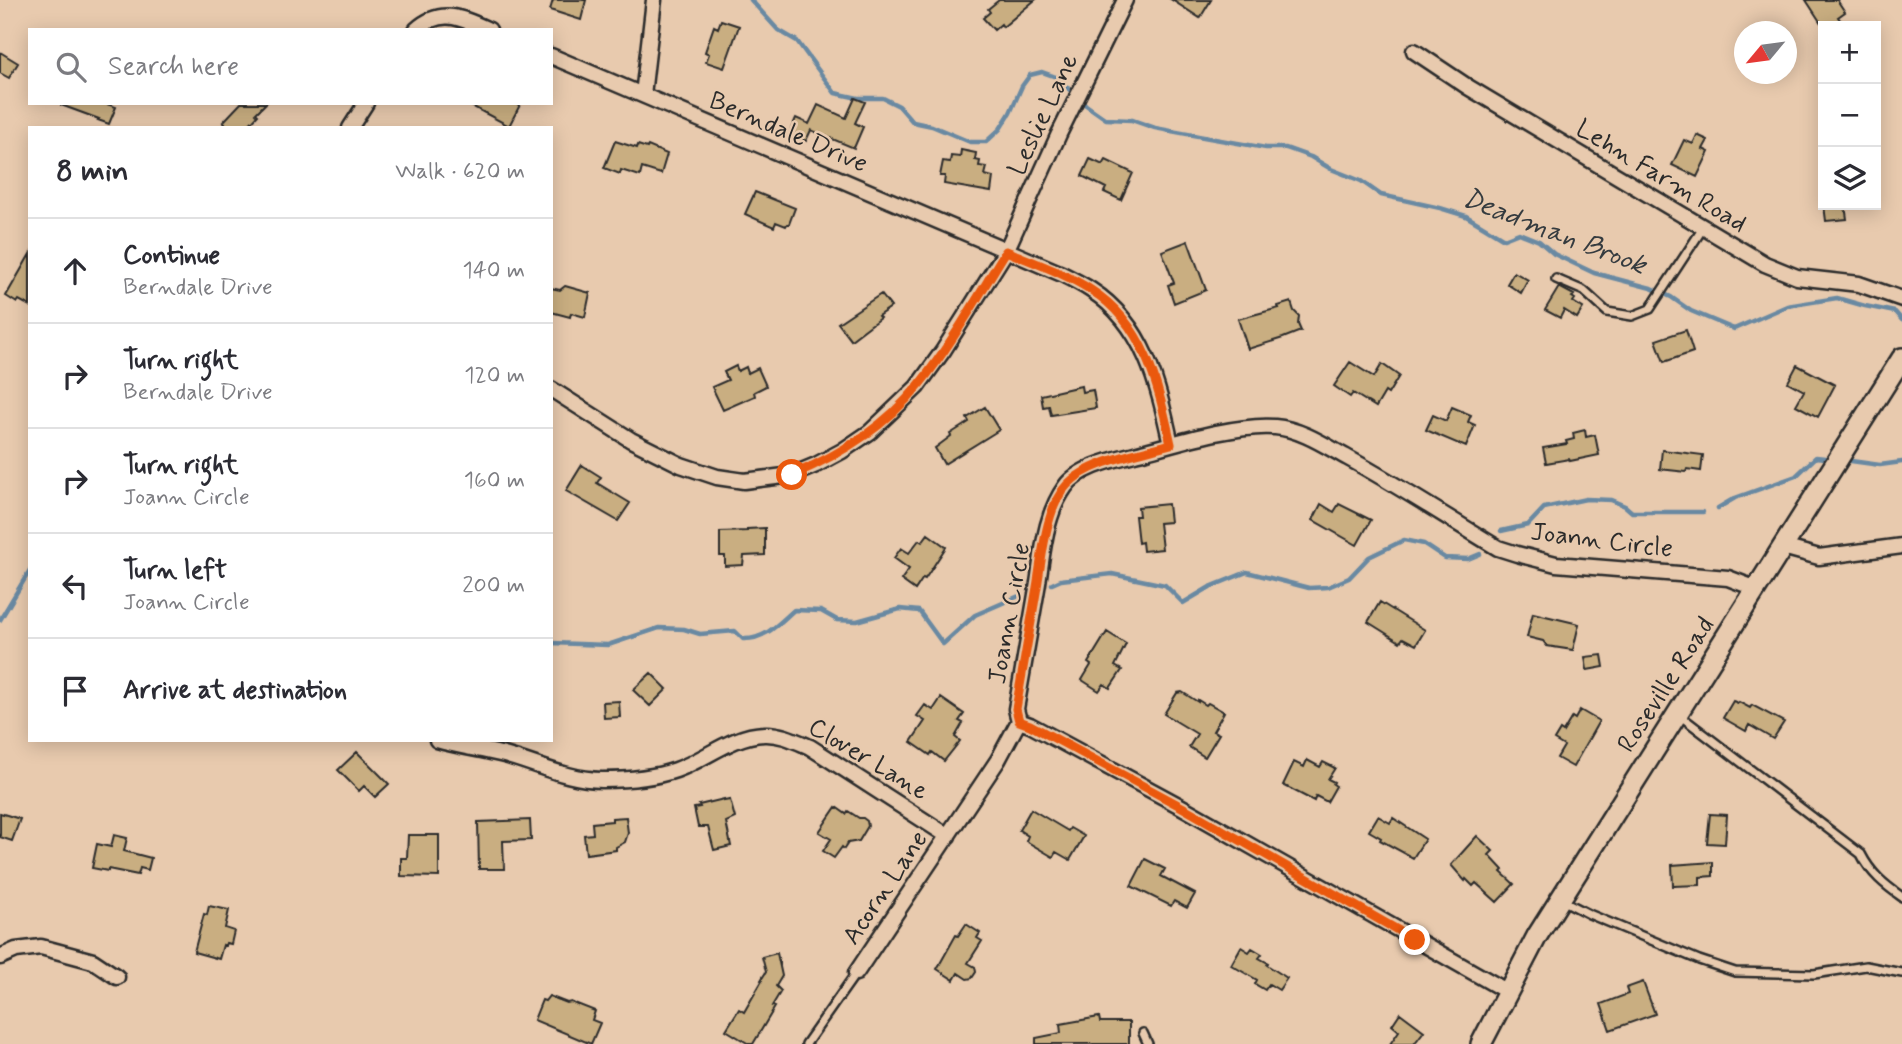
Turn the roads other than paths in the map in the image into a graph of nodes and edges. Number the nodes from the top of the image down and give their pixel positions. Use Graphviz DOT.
graph roads {
  1 [pos="654,0"];
  2 [pos="1125,0"];
  3 [pos="418,28"];
  4 [pos="484,28"];
  5 [pos="1414,51"];
  6 [pos="553,57"];
  7 [pos="643,95"];
  8 [pos="365,105"];
  9 [pos="351,126"];
  10 [pos="1703,228"];
  11 [pos="1006,251"];
  12 [pos="1556,279"];
  13 [pos="1902,299"];
  14 [pos="1902,358"];
  15 [pos="553,389"];
  16 [pos="1171,444"];
  17 [pos="1902,546"];
  18 [pos="1783,547"];
  19 [pos="1757,589"];
  20 [pos="1678,713"];
  21 [pos="1019,721"];
  22 [pos="444,742"];
  23 [pos="948,836"];
  24 [pos="1902,897"];
  25 [pos="1560,899"];
  26 [pos="0,957"];
  27 [pos="1902,972"];
  28 [pos="856,973"];
  29 [pos="117,977"];
  30 [pos="1508,992"];
  31 [pos="1143,1032"];
  32 [pos="806,1044"];
  33 [pos="1148,1044"];
  34 [pos="1481,1044"];
  1 -- 7 [label="street"];
  2 -- 11 [label="street, Leslie Lane"];
  3 -- 4 [label="street"];
  5 -- 10 [label="street, Lehn Farm Road"];
  6 -- 7 [label="street, Berndale Drive"];
  7 -- 11 [label="street, Berndale Drive"];
  8 -- 9 [label="street"];
  10 -- 12 [label="lane"];
  10 -- 13 [label="street, Lehn Farm Road"];
  11 -- 15 [label="street"];
  11 -- 16 [label="street, Berndale Drive"];
  14 -- 18 [label="street, Roseville Road"];
  16 -- 19 [label="street, Joann Circle"];
  16 -- 21 [label="street, Joann Circle"];
  17 -- 18 [label="street"];
  18 -- 19 [label="street, Roseville Road"];
  19 -- 20 [label="street, Roseville Road"];
  20 -- 24 [label="lane"];
  20 -- 25 [label="street, Roseville Road"];
  21 -- 23 [label="street, Acorn Lane"];
  21 -- 30 [label="street, Joann Circle"];
  22 -- 23 [label="street, Clover Lane"];
  23 -- 28 [label="street, Acorn Lane"];
  25 -- 27 [label="lane"];
  25 -- 30 [label="street, Roseville Road"];
  26 -- 29 [label="street"];
  28 -- 32 [label="lane"];
  30 -- 34 [label="street, Roseville Road"];
  31 -- 33 [label="lane"];
}
